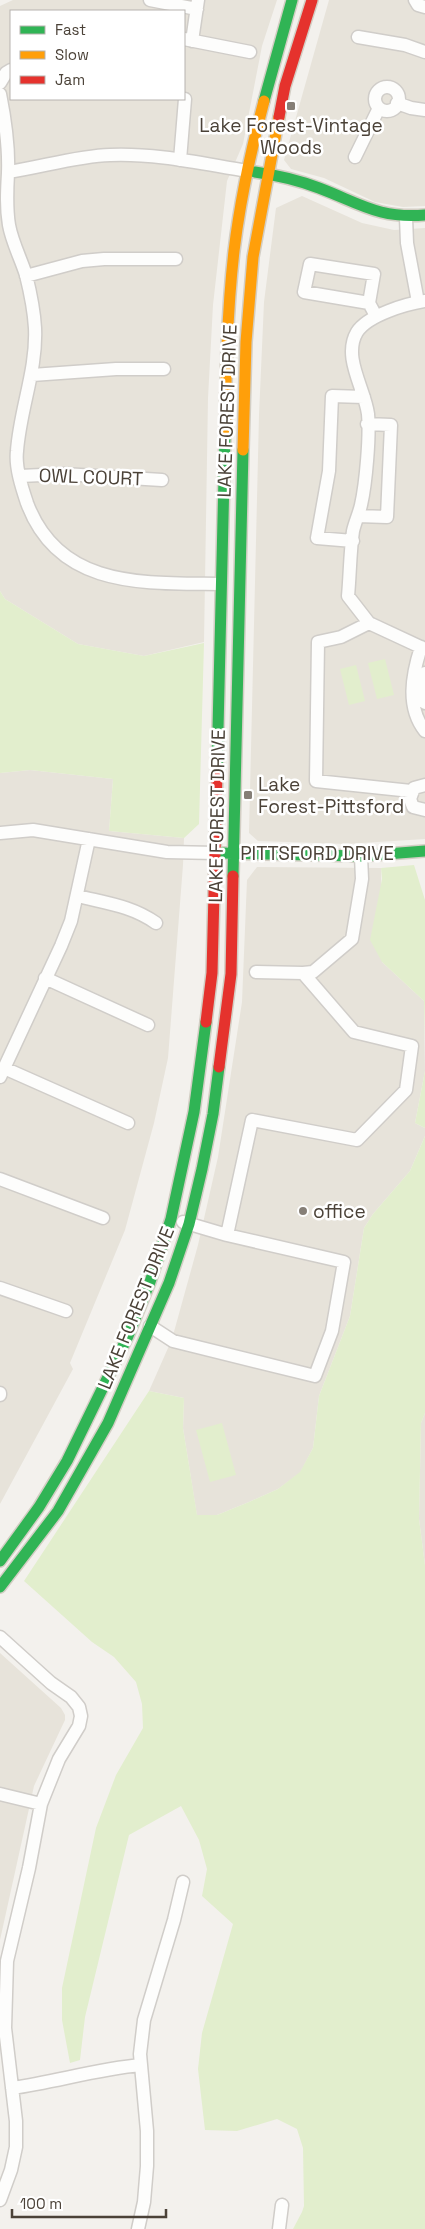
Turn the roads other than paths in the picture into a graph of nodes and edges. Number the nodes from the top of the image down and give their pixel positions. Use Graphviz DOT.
graph roads {
  1 [pos="292,0"];
  2 [pos="300,0"];
  3 [pos="312,0"];
  4 [pos="415,0"];
  5 [pos="156,4"];
  6 [pos="197,4"];
  7 [pos="425,7"];
  8 [pos="358,38"];
  9 [pos="188,40"];
  10 [pos="250,52"];
  11 [pos="425,52"];
  12 [pos="294,57"];
  13 [pos="0,94"];
  14 [pos="185,100"];
  15 [pos="397,103"];
  16 [pos="379,108"];
  17 [pos="425,110"];
  18 [pos="356,157"];
  19 [pos="180,160"];
  20 [pos="248,171"];
  21 [pos="8,172"];
  22 [pos="267,174"];
  23 [pos="425,215"];
  24 [pos="406,218"];
  25 [pos="176,259"];
  26 [pos="26,276"];
  27 [pos="421,302"];
  28 [pos="369,303"];
  29 [pos="376,316"];
  30 [pos="164,369"];
  31 [pos="32,375"];
  32 [pos="364,397"];
  33 [pos="367,424"];
  34 [pos="20,476"];
  35 [pos="162,480"];
  36 [pos="358,516"];
  37 [pos="352,541"];
  38 [pos="220,584"];
  39 [pos="369,623"];
  40 [pos="423,648"];
  41 [pos="425,673"];
  42 [pos="425,703"];
  43 [pos="425,731"];
  44 [pos="425,785"];
  45 [pos="411,791"];
  46 [pos="425,810"];
  47 [pos="0,833"];
  48 [pos="89,838"];
  49 [pos="425,851"];
  50 [pos="216,853"];
  51 [pos="235,853"];
  52 [pos="362,856"];
  53 [pos="78,896"];
  54 [pos="156,923"];
  55 [pos="256,972"];
  56 [pos="303,974"];
  57 [pos="45,978"];
  58 [pos="148,1025"];
  59 [pos="2,1072"];
  60 [pos="128,1123"];
  61 [pos="0,1179"];
  62 [pos="102,1218"];
  63 [pos="171,1219"];
  64 [pos="189,1224"];
  65 [pos="227,1235"];
  66 [pos="0,1288"];
  67 [pos="66,1312"];
  68 [pos="150,1326"];
  69 [pos="0,1561"];
  70 [pos="0,1587"];
  71 [pos="0,1636"];
  72 [pos="0,1794"];
  73 [pos="41,1804"];
  74 [pos="183,1882"];
  75 [pos="141,2065"];
  76 [pos="12,2088"];
  77 [pos="0,2200"];
  78 [pos="282,2205"];
  79 [pos="138,2229"];
  80 [pos="279,2229"];
  1 -- 20 [label="main road, LAKE FOREST DRIVE"];
  2 -- 12 [label="main road"];
  3 -- 12 [label="main road, LAKE FOREST DRIVE"];
  4 -- 7 [label="street"];
  5 -- 6 [label="street"];
  6 -- 9 [label="street"];
  8 -- 11 [label="street"];
  9 -- 10 [label="street"];
  12 -- 22 [label="main road, LAKE FOREST DRIVE"];
  13 -- 21 [label="street"];
  14 -- 19 [label="street"];
  15 -- 16 [label="street"];
  15 -- 16 [label="street"];
  15 -- 17 [label="street"];
  16 -- 18 [label="street"];
  19 -- 20 [label="street"];
  19 -- 21 [label="street"];
  20 -- 22 [label="main road"];
  20 -- 38 [label="main road, LAKE FOREST DRIVE"];
  21 -- 26 [label="street"];
  22 -- 24 [label="main road"];
  22 -- 51 [label="main road, LAKE FOREST DRIVE"];
  23 -- 24 [label="main road"];
  24 -- 27 [label="street"];
  25 -- 26 [label="street"];
  26 -- 31 [label="street"];
  27 -- 29 [label="street"];
  28 -- 28 [label="street"];
  28 -- 29 [label="street"];
  29 -- 32 [label="street"];
  30 -- 31 [label="street"];
  31 -- 34 [label="street"];
  32 -- 33 [label="street"];
  32 -- 37 [label="street"];
  33 -- 36 [label="street"];
  33 -- 36 [label="street"];
  34 -- 35 [label="street, OWL COURT"];
  34 -- 38 [label="street"];
  36 -- 37 [label="street"];
  37 -- 39 [label="street"];
  38 -- 50 [label="main road, LAKE FOREST DRIVE"];
  39 -- 40 [label="street"];
  39 -- 45 [label="street"];
  40 -- 43 [label="street"];
  41 -- 42 [label="street"];
  44 -- 45 [label="street"];
  45 -- 46 [label="street"];
  47 -- 48 [label="street, PITTSFORD DRIVE"];
  48 -- 50 [label="street, PITTSFORD DRIVE"];
  48 -- 53 [label="street"];
  49 -- 52 [label="main road, PITTSFORD DRIVE"];
  50 -- 51 [label="main road, PITTSFORD DRIVE"];
  50 -- 63 [label="main road, LAKE FOREST DRIVE"];
  51 -- 52 [label="main road, PITTSFORD DRIVE"];
  51 -- 64 [label="main road, LAKE FOREST DRIVE"];
  52 -- 56 [label="street"];
  53 -- 54 [label="street"];
  53 -- 57 [label="street"];
  55 -- 56 [label="street"];
  56 -- 65 [label="street"];
  57 -- 58 [label="street"];
  57 -- 59 [label="street"];
  59 -- 60 [label="street"];
  61 -- 62 [label="street"];
  63 -- 64 [label="street"];
  63 -- 69 [label="main road, LAKE FOREST DRIVE"];
  64 -- 65 [label="street"];
  64 -- 68 [label="main road, LAKE FOREST DRIVE"];
  65 -- 68 [label="street"];
  66 -- 67 [label="street"];
  68 -- 70 [label="main road, LAKE FOREST DRIVE"];
  71 -- 73 [label="street"];
  72 -- 73 [label="street"];
  73 -- 76 [label="street"];
  74 -- 75 [label="street"];
  75 -- 76 [label="street"];
  75 -- 79 [label="street"];
  76 -- 77 [label="street"];
  78 -- 80 [label="street"];
}
